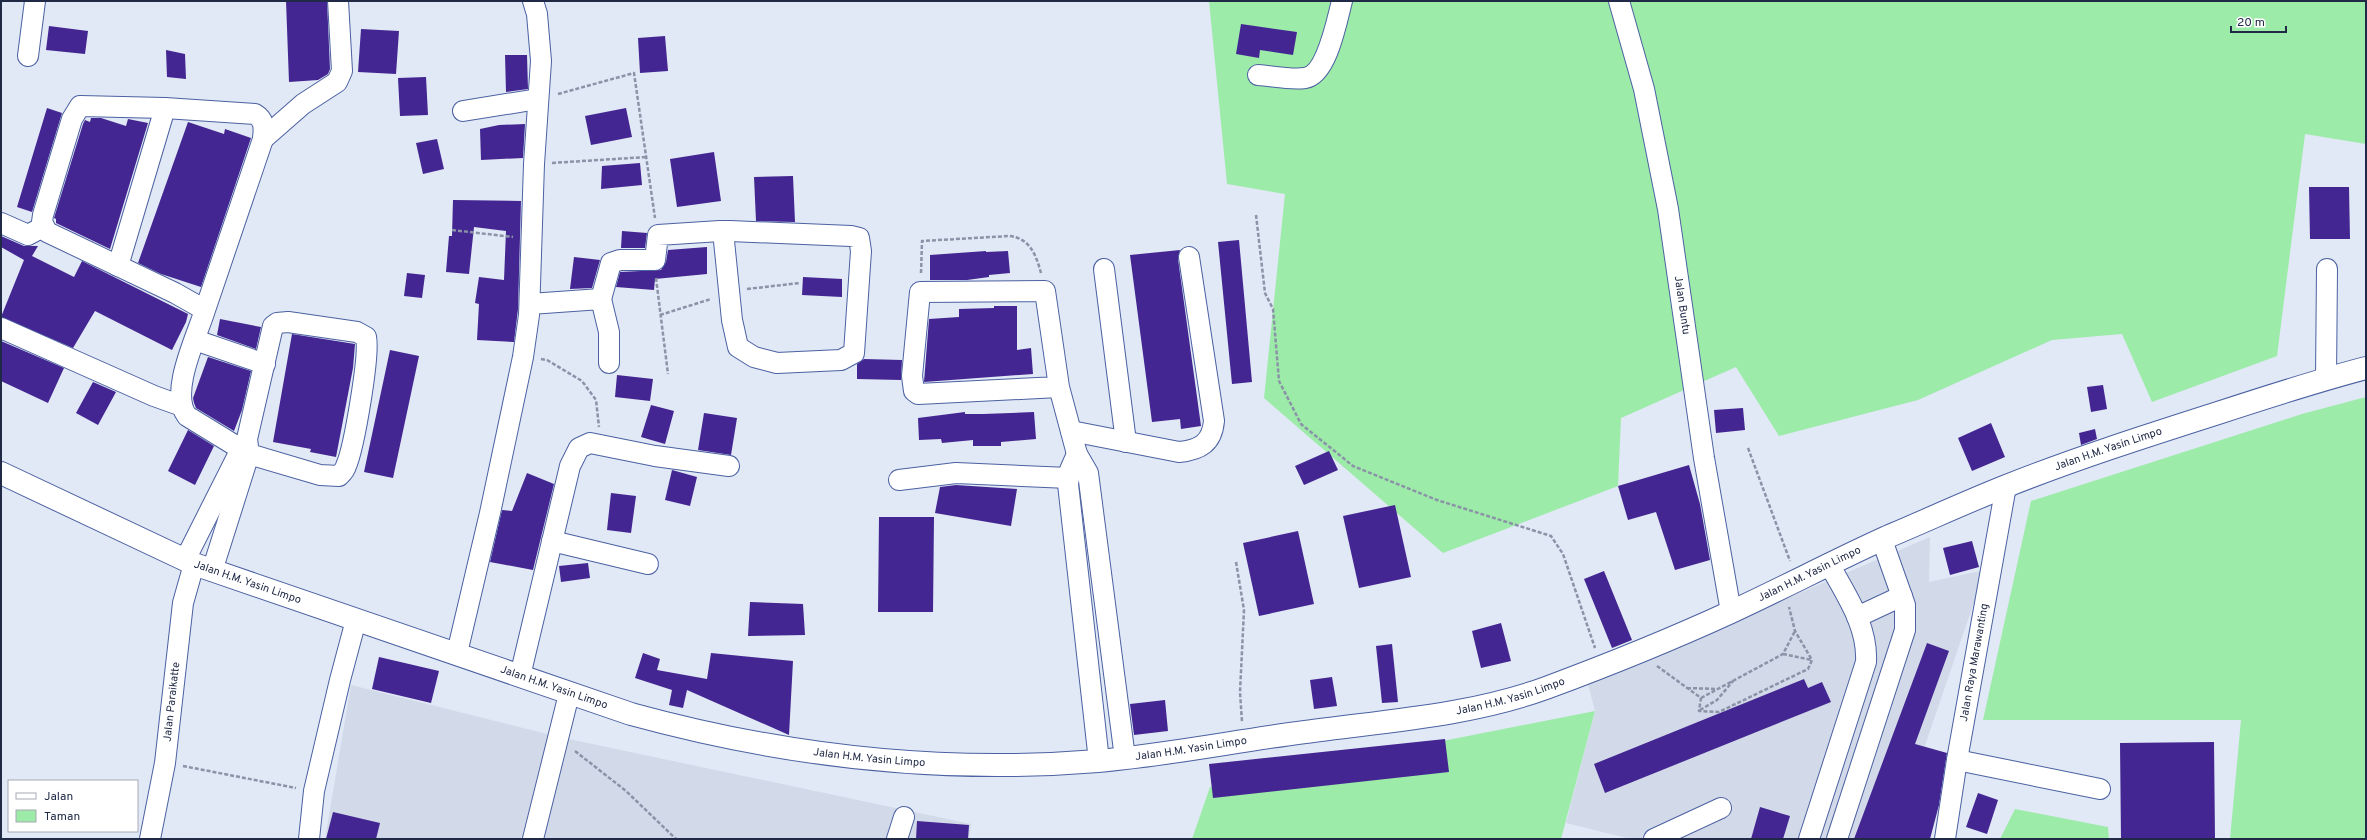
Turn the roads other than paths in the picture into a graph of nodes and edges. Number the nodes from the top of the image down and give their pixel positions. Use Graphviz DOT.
graph roads {
  1 [pos="35,1"];
  2 [pos="338,1"];
  3 [pos="534,1"];
  4 [pos="1342,1"];
  5 [pos="1619,1"];
  6 [pos="28,56"];
  7 [pos="1258,75"];
  8 [pos="538,99"];
  9 [pos="165,108"];
  10 [pos="463,110"];
  11 [pos="263,139"];
  12 [pos="1,224"];
  13 [pos="43,227"];
  14 [pos="723,231"];
  15 [pos="1189,257"];
  16 [pos="118,266"];
  17 [pos="1104,269"];
  18 [pos="2327,269"];
  19 [pos="601,299"];
  20 [pos="530,304"];
  21 [pos="205,310"];
  22 [pos="1,328"];
  23 [pos="195,340"];
  24 [pos="609,363"];
  25 [pos="264,364"];
  26 [pos="2366,368"];
  27 [pos="2326,378"];
  28 [pos="1059,388"];
  29 [pos="182,406"];
  30 [pos="1071,431"];
  31 [pos="1126,442"];
  32 [pos="246,448"];
  33 [pos="1077,454"];
  34 [pos="729,466"];
  35 [pos="1,473"];
  36 [pos="1069,478"];
  37 [pos="899,480"];
  38 [pos="2006,486"];
  39 [pos="1882,540"];
  40 [pos="552,541"];
  41 [pos="648,564"];
  42 [pos="1829,564"];
  43 [pos="197,565"];
  44 [pos="1902,596"];
  45 [pos="1731,612"];
  46 [pos="1857,617"];
  47 [pos="356,620"];
  48 [pos="457,653"];
  49 [pos="520,676"];
  50 [pos="569,694"];
  51 [pos="1125,758"];
  52 [pos="1957,760"];
  53 [pos="1099,761"];
  54 [pos="2100,789"];
  55 [pos="1721,808"];
  56 [pos="904,817"];
  57 [pos="150,839"];
  58 [pos="308,839"];
  59 [pos="533,839"];
  60 [pos="897,839"];
  61 [pos="1654,839"];
  62 [pos="1809,839"];
  63 [pos="1837,839"];
  64 [pos="1945,839"];
  1 -- 6 [label="street"];
  2 -- 11 [label="street"];
  3 -- 8 [label="street"];
  4 -- 7 [label="street"];
  5 -- 45 [label="street, Jalan Buntu"];
  8 -- 10 [label="street"];
  8 -- 20 [label="street"];
  9 -- 11 [label="street"];
  9 -- 13 [label="street"];
  9 -- 16 [label="street"];
  11 -- 21 [label="street"];
  12 -- 13 [label="street"];
  13 -- 16 [label="street"];
  14 -- 14 [label="street"];
  14 -- 19 [label="street"];
  15 -- 31 [label="street"];
  16 -- 21 [label="street"];
  17 -- 31 [label="street"];
  18 -- 27 [label="street"];
  19 -- 20 [label="street"];
  19 -- 24 [label="street"];
  20 -- 48 [label="street"];
  21 -- 23 [label="street"];
  22 -- 29 [label="street"];
  23 -- 25 [label="street"];
  23 -- 29 [label="street"];
  25 -- 32 [label="street"];
  25 -- 32 [label="street"];
  26 -- 27 [label="main road, Jalan H.M. Yasin Limpo"];
  27 -- 38 [label="main road, Jalan H.M. Yasin Limpo"];
  28 -- 28 [label="street"];
  28 -- 30 [label="street"];
  29 -- 32 [label="street"];
  30 -- 31 [label="street"];
  30 -- 33 [label="street"];
  32 -- 43 [label="street"];
  32 -- 43 [label="street"];
  33 -- 36 [label="street"];
  33 -- 51 [label="street"];
  34 -- 40 [label="street"];
  35 -- 43 [label="main road, Jalan H.M. Yasin Limpo"];
  36 -- 37 [label="street"];
  36 -- 53 [label="street"];
  38 -- 39 [label="main road, Jalan H.M. Yasin Limpo"];
  38 -- 52 [label="street, Jalan Raya Marawanting"];
  39 -- 42 [label="main road, Jalan H.M. Yasin Limpo"];
  39 -- 44 [label="street"];
  40 -- 41 [label="street"];
  40 -- 49 [label="street"];
  42 -- 45 [label="main road, Jalan H.M. Yasin Limpo"];
  42 -- 46 [label="street"];
  43 -- 47 [label="main road, Jalan H.M. Yasin Limpo"];
  43 -- 57 [label="street, Jalan Paraikatte"];
  44 -- 46 [label="street"];
  44 -- 63 [label="street"];
  45 -- 51 [label="main road, Jalan H.M. Yasin Limpo"];
  46 -- 62 [label="street"];
  47 -- 48 [label="main road, Jalan H.M. Yasin Limpo"];
  47 -- 58 [label="street"];
  48 -- 49 [label="main road, Jalan H.M. Yasin Limpo"];
  49 -- 50 [label="main road, Jalan H.M. Yasin Limpo"];
  50 -- 53 [label="main road, Jalan H.M. Yasin Limpo"];
  50 -- 59 [label="street"];
  51 -- 53 [label="main road, Jalan H.M. Yasin Limpo"];
  52 -- 54 [label="street"];
  52 -- 64 [label="street, Jalan Raya Marawanting"];
  55 -- 61 [label="street"];
  56 -- 60 [label="street"];
}
